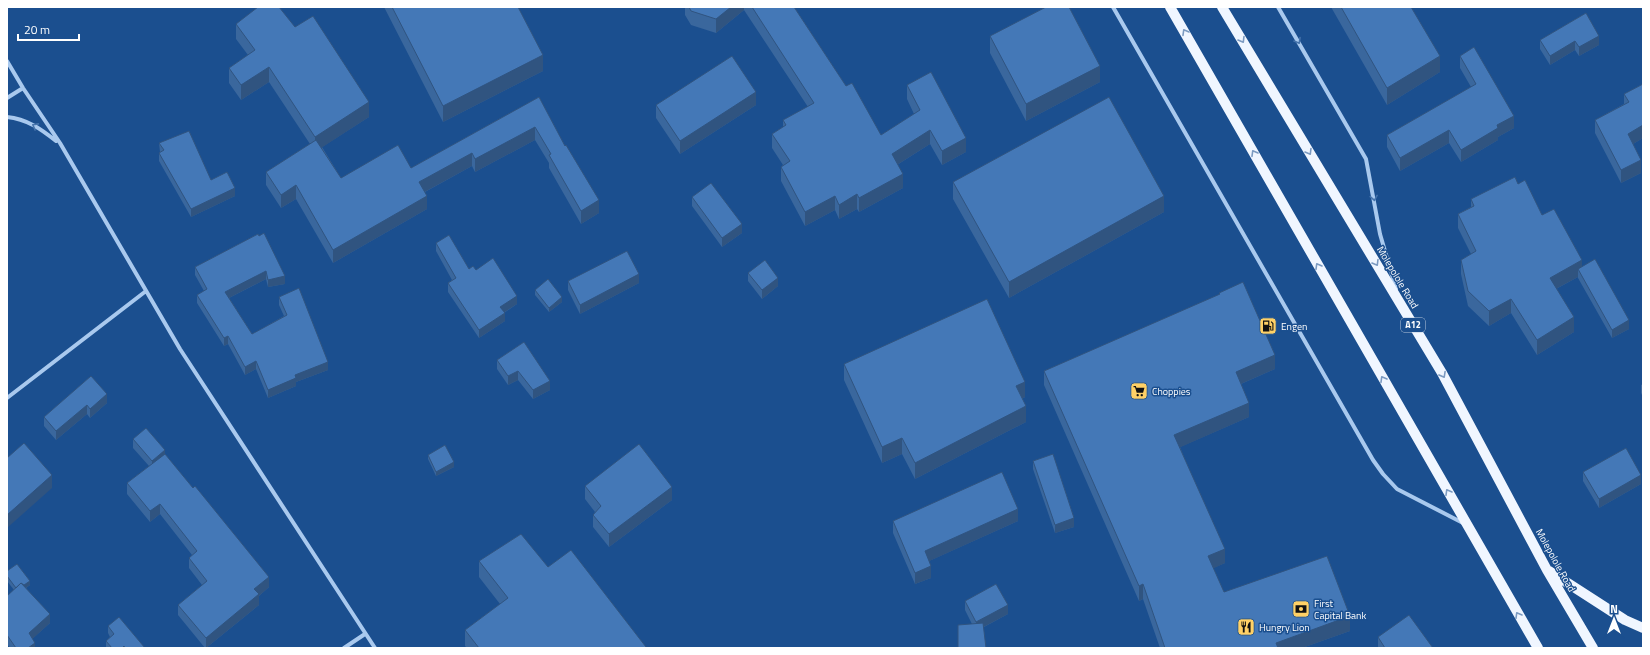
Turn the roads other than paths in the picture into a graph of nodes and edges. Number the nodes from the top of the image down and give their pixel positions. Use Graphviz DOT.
graph roads {
  1 [pos="1113,7"];
  2 [pos="1170,7"];
  3 [pos="1222,7"];
  4 [pos="1278,7"];
  5 [pos="7,61"];
  6 [pos="23,88"];
  7 [pos="7,98"];
  8 [pos="7,117"];
  9 [pos="60,143"];
  10 [pos="146,292"];
  11 [pos="1401,306"];
  12 [pos="7,398"];
  13 [pos="1467,525"];
  14 [pos="1547,570"];
  15 [pos="1643,628"];
  16 [pos="365,634"];
  17 [pos="1530,636"];
  18 [pos="344,648"];
  19 [pos="375,648"];
  20 [pos="1529,648"];
  21 [pos="1538,648"];
  22 [pos="1593,648"];
  1 -- 13 [label="street"];
  13 -- 2 [label="main road, one-way"];
  3 -- 11 [label="main road, Molepolole Road / A12, one-way"];
  4 -- 11 [label="street, one-way"];
  5 -- 6 [label="street"];
  6 -- 7 [label="street"];
  6 -- 9 [label="street"];
  9 -- 8 [label="street, one-way"];
  9 -- 10 [label="street"];
  10 -- 12 [label="street"];
  10 -- 16 [label="street"];
  11 -- 14 [label="main road, Molepolole Road / A12, one-way"];
  17 -- 13 [label="main road, one-way"];
  14 -- 15 [label="main road"];
  14 -- 22 [label="main road, Molepolole Road / A12"];
  16 -- 18 [label="street"];
  16 -- 19 [label="street"];
  17 -- 20 [label="main road"];
  17 -- 21 [label="main road"];
}
